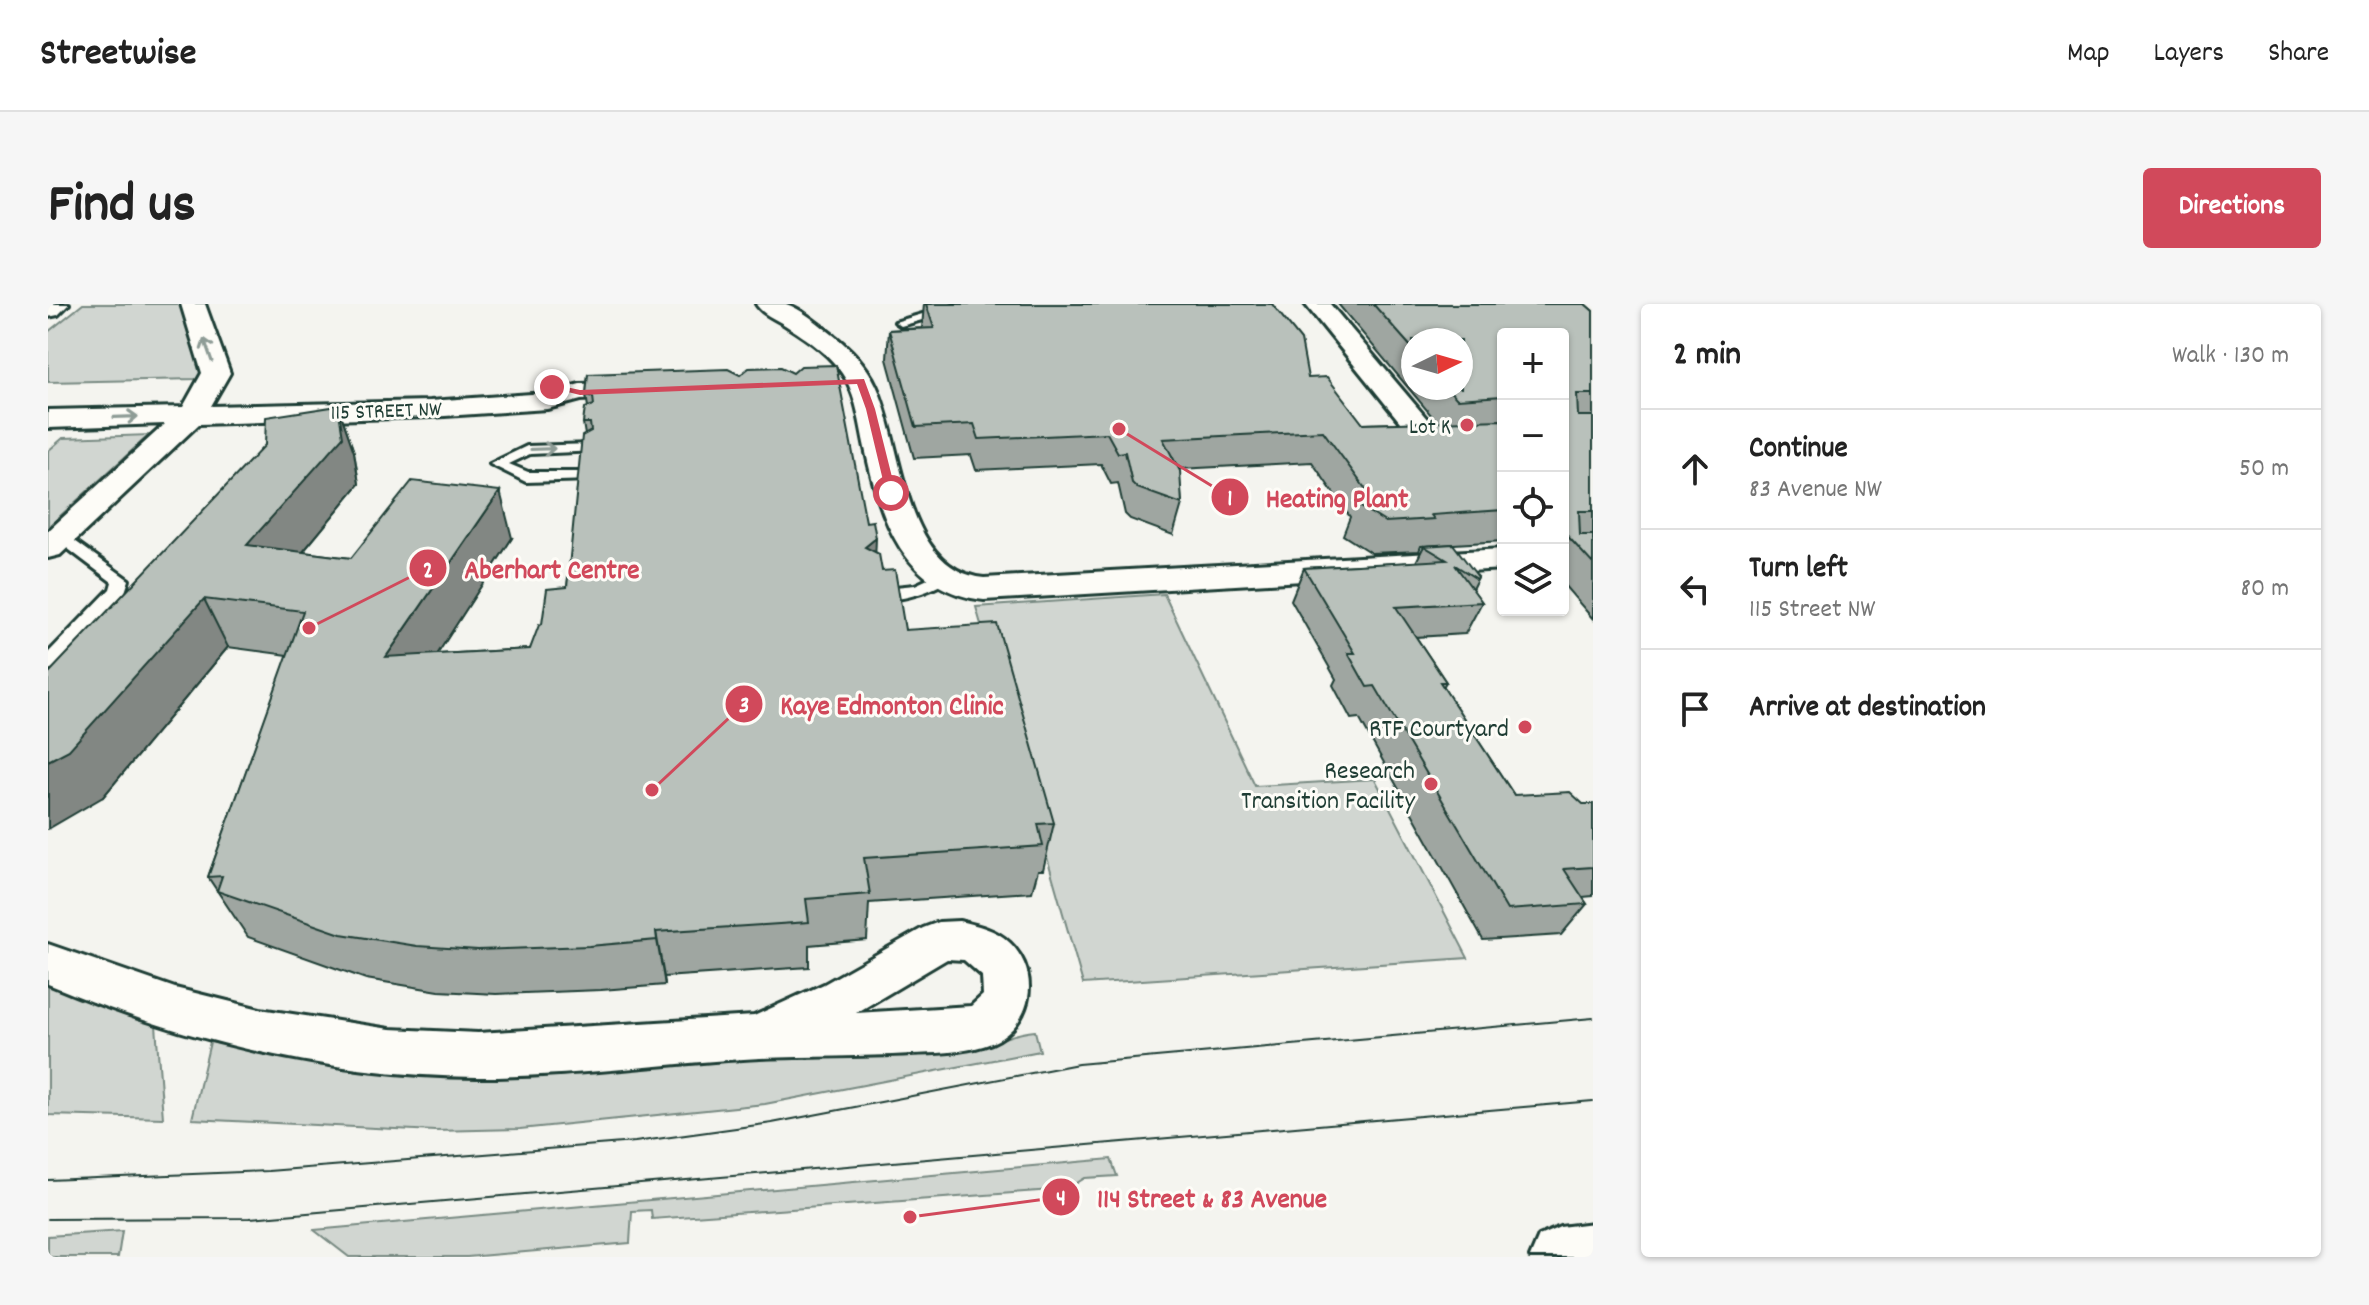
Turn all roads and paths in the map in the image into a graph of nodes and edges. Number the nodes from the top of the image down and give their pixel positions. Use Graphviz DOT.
graph roads {
  1 [pos="55,304"];
  2 [pos="193,304"];
  3 [pos="768,304"];
  4 [pos="972,304"];
  5 [pos="1317,304"];
  6 [pos="48,309"];
  7 [pos="901,322"];
  8 [pos="860,381"];
  9 [pos="832,382"];
  10 [pos="659,389"];
  11 [pos="48,398"];
  12 [pos="198,404"];
  13 [pos="48,419"];
  14 [pos="1497,438"];
  15 [pos="593,448"];
  16 [pos="591,475"];
  17 [pos="54,542"];
  18 [pos="1497,559"];
  19 [pos="941,578"];
  20 [pos="875,594"];
  21 [pos="48,664"];
  22 [pos="48,963"];
  23 [pos="758,1037"];
  24 [pos="1593,1253"];
  25 [pos="1560,1257"];
  1 -- 6 [label="main road"];
  12 -- 2 [label="street, one-way"];
  3 -- 8 [label="street"];
  4 -- 7 [label="lane"];
  5 -- 14 [label="street"];
  8 -- 9 [label="street"];
  8 -- 19 [label="street"];
  10 -- 12 [label="street, 115 STREET NW"];
  11 -- 12 [label="street, 115 STREET NW"];
  13 -- 12 [label="street, 115 STREET NW, one-way"];
  12 -- 17 [label="street"];
  16 -- 15 [label="lane, one-way"];
  17 -- 21 [label="lane"];
  18 -- 19 [label="street"];
  19 -- 20 [label="lane"];
  22 -- 23 [label="street"];
  24 -- 25 [label="main road"];
}
